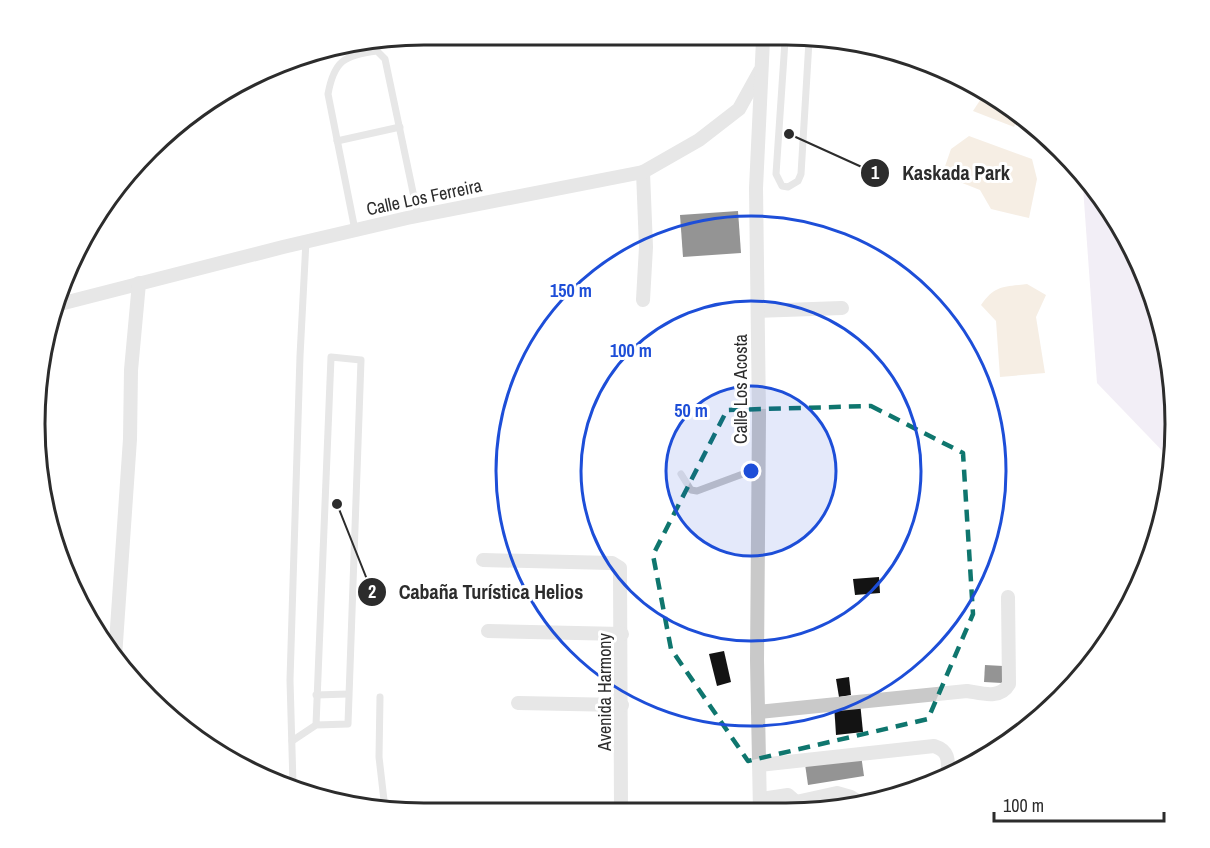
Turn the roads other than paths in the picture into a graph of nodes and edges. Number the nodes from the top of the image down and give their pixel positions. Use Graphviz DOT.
graph roads {
  1 [pos="763,45"];
  2 [pos="785,45"];
  3 [pos="808,46"];
  4 [pos="762,66"];
  5 [pos="400,127"];
  6 [pos="337,141"];
  7 [pos="643,172"];
  8 [pos="418,216"];
  9 [pos="355,230"];
  10 [pos="306,241"];
  11 [pos="139,283"];
  12 [pos="643,300"];
  13 [pos="65,303"];
  14 [pos="842,308"];
  15 [pos="758,311"];
  16 [pos="759,468"];
  17 [pos="681,474"];
  18 [pos="483,560"];
  19 [pos="1008,597"];
  20 [pos="488,631"];
  21 [pos="622,634"];
  22 [pos="116,645"];
  23 [pos="316,694"];
  24 [pos="348,694"];
  25 [pos="380,697"];
  26 [pos="518,703"];
  27 [pos="622,705"];
  28 [pos="758,712"];
  29 [pos="316,724"];
  30 [pos="292,741"];
  31 [pos="759,765"];
  32 [pos="948,767"];
  33 [pos="293,779"];
  34 [pos="853,797"];
  35 [pos="384,801"];
  36 [pos="811,802"];
  37 [pos="621,803"];
  38 [pos="760,803"];
  39 [pos="766,803"];
  40 [pos="796,803"];
  1 -- 4 [label="street, Calle Los Acosta"];
  2 -- 3 [label="lane"];
  4 -- 7 [label="street, Calle Los Ferreira"];
  4 -- 15 [label="street, Calle Los Acosta"];
  5 -- 6 [label="lane"];
  5 -- 6 [label="lane"];
  5 -- 8 [label="lane"];
  6 -- 9 [label="lane"];
  7 -- 8 [label="street, Calle Los Ferreira"];
  7 -- 12 [label="street"];
  8 -- 9 [label="street, Calle Los Ferreira"];
  9 -- 10 [label="street, Calle Los Ferreira"];
  10 -- 11 [label="street, Calle Los Ferreira"];
  10 -- 30 [label="lane"];
  11 -- 13 [label="street, Calle Los Ferreira"];
  11 -- 22 [label="street"];
  14 -- 15 [label="street"];
  15 -- 16 [label="street, Calle Los Acosta"];
  16 -- 17 [label="lane"];
  16 -- 28 [label="street, Calle Los Acosta"];
  18 -- 21 [label="street, Avenida Harmony"];
  19 -- 28 [label="street"];
  20 -- 21 [label="street"];
  21 -- 27 [label="street, Avenida Harmony"];
  23 -- 24 [label="lane"];
  23 -- 24 [label="lane"];
  23 -- 29 [label="lane"];
  24 -- 29 [label="lane"];
  25 -- 35 [label="lane"];
  26 -- 27 [label="street"];
  27 -- 37 [label="street, Avenida Harmony"];
  28 -- 31 [label="street, Calle Los Acosta"];
  29 -- 30 [label="lane"];
  30 -- 33 [label="lane"];
  31 -- 32 [label="street"];
  31 -- 38 [label="street, Calle Los Acosta"];
  34 -- 36 [label="street"];
  39 -- 40 [label="street"];
}
